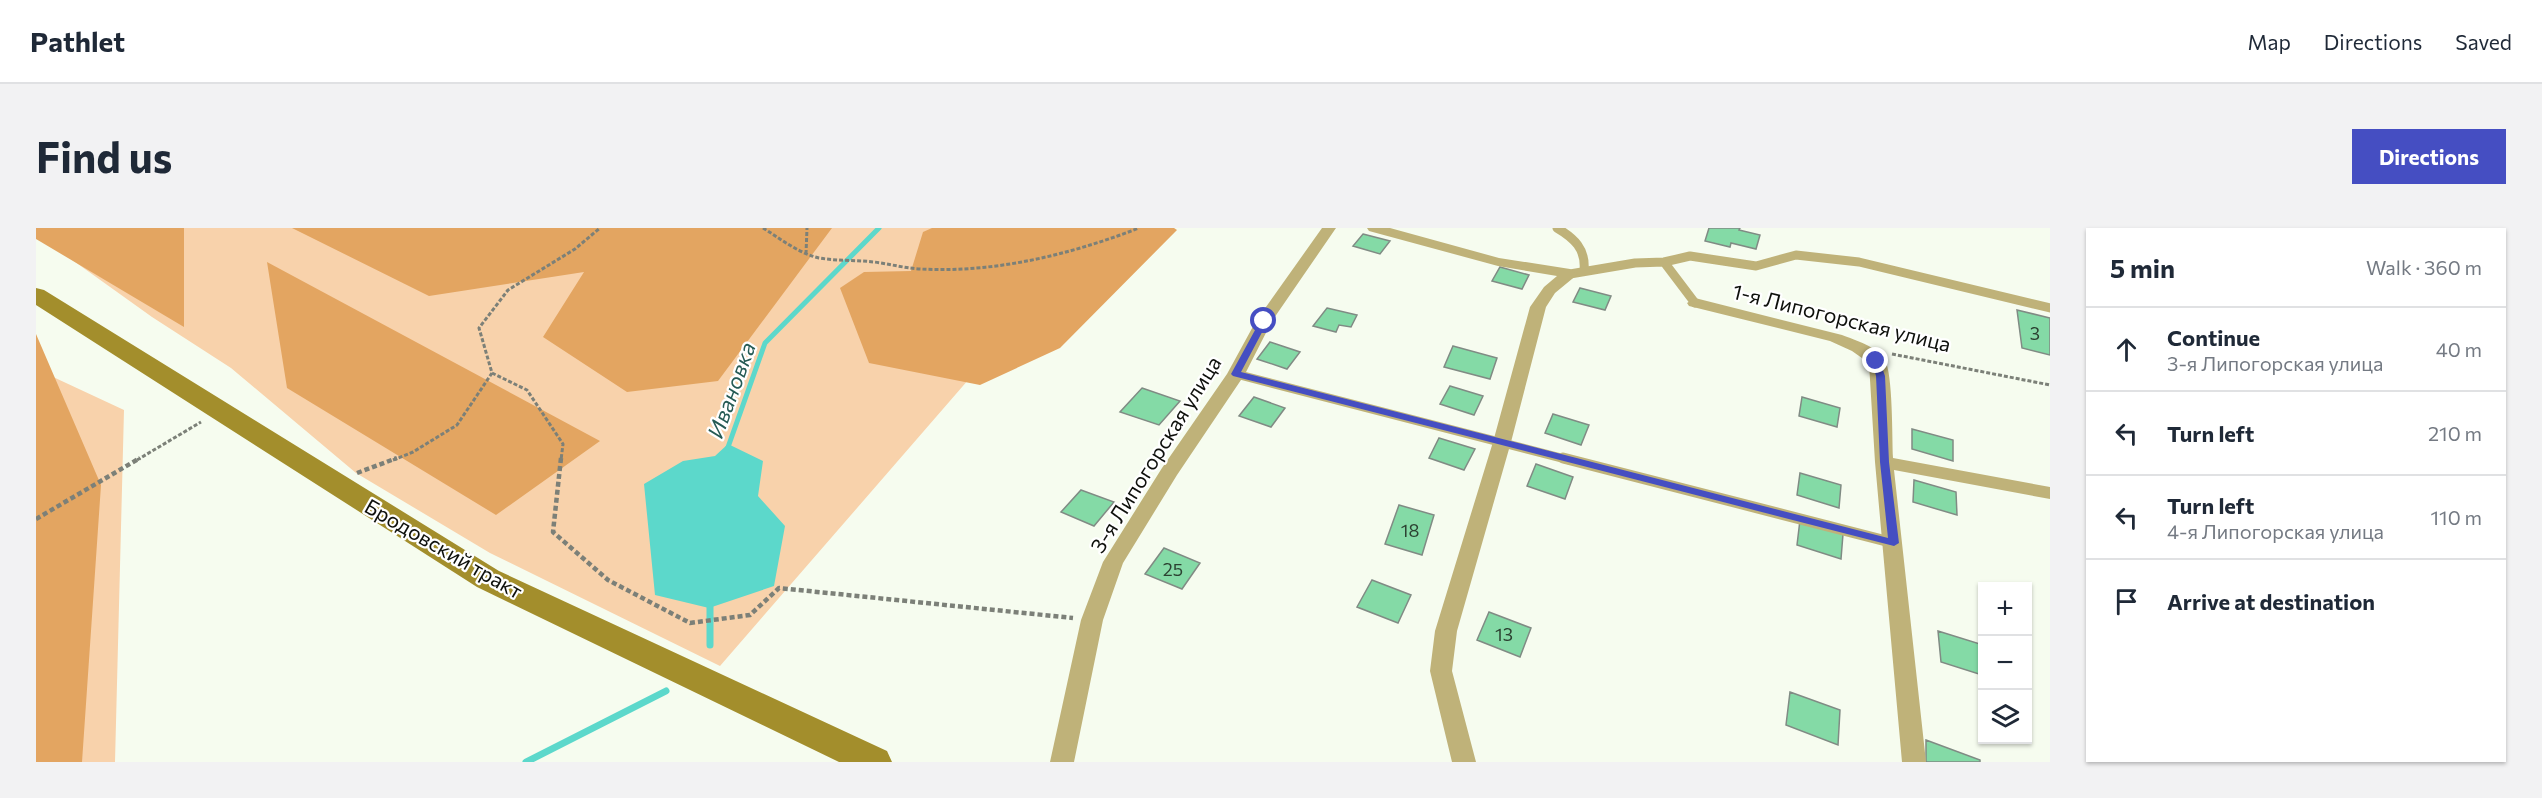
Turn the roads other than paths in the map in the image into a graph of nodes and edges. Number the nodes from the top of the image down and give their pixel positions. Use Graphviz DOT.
graph roads {
  1 [pos="1329,228"];
  2 [pos="1374,228"];
  3 [pos="1557,228"];
  4 [pos="1664,262"];
  5 [pos="1577,272"];
  6 [pos="36,295"];
  7 [pos="1695,303"];
  8 [pos="2050,308"];
  9 [pos="1236,374"];
  10 [pos="1502,442"];
  11 [pos="1884,462"];
  12 [pos="2050,493"];
  13 [pos="1894,543"];
  14 [pos="874,762"];
  15 [pos="1062,762"];
  16 [pos="1464,762"];
  17 [pos="1914,762"];
  1 -- 9 [label="street, 3-я Липогорская улица"];
  2 -- 5 [label="street"];
  3 -- 5 [label="lane"];
  4 -- 5 [label="lane"];
  4 -- 7 [label="lane"];
  4 -- 8 [label="lane"];
  5 -- 10 [label="street"];
  6 -- 14 [label="street, Бродовский тракт"];
  7 -- 11 [label="street, 1-я Липогорская улица"];
  9 -- 10 [label="lane"];
  9 -- 15 [label="street, 3-я Липогорская улица"];
  10 -- 13 [label="lane"];
  10 -- 16 [label="street"];
  11 -- 12 [label="street"];
  11 -- 13 [label="street"];
  13 -- 17 [label="street"];
}
